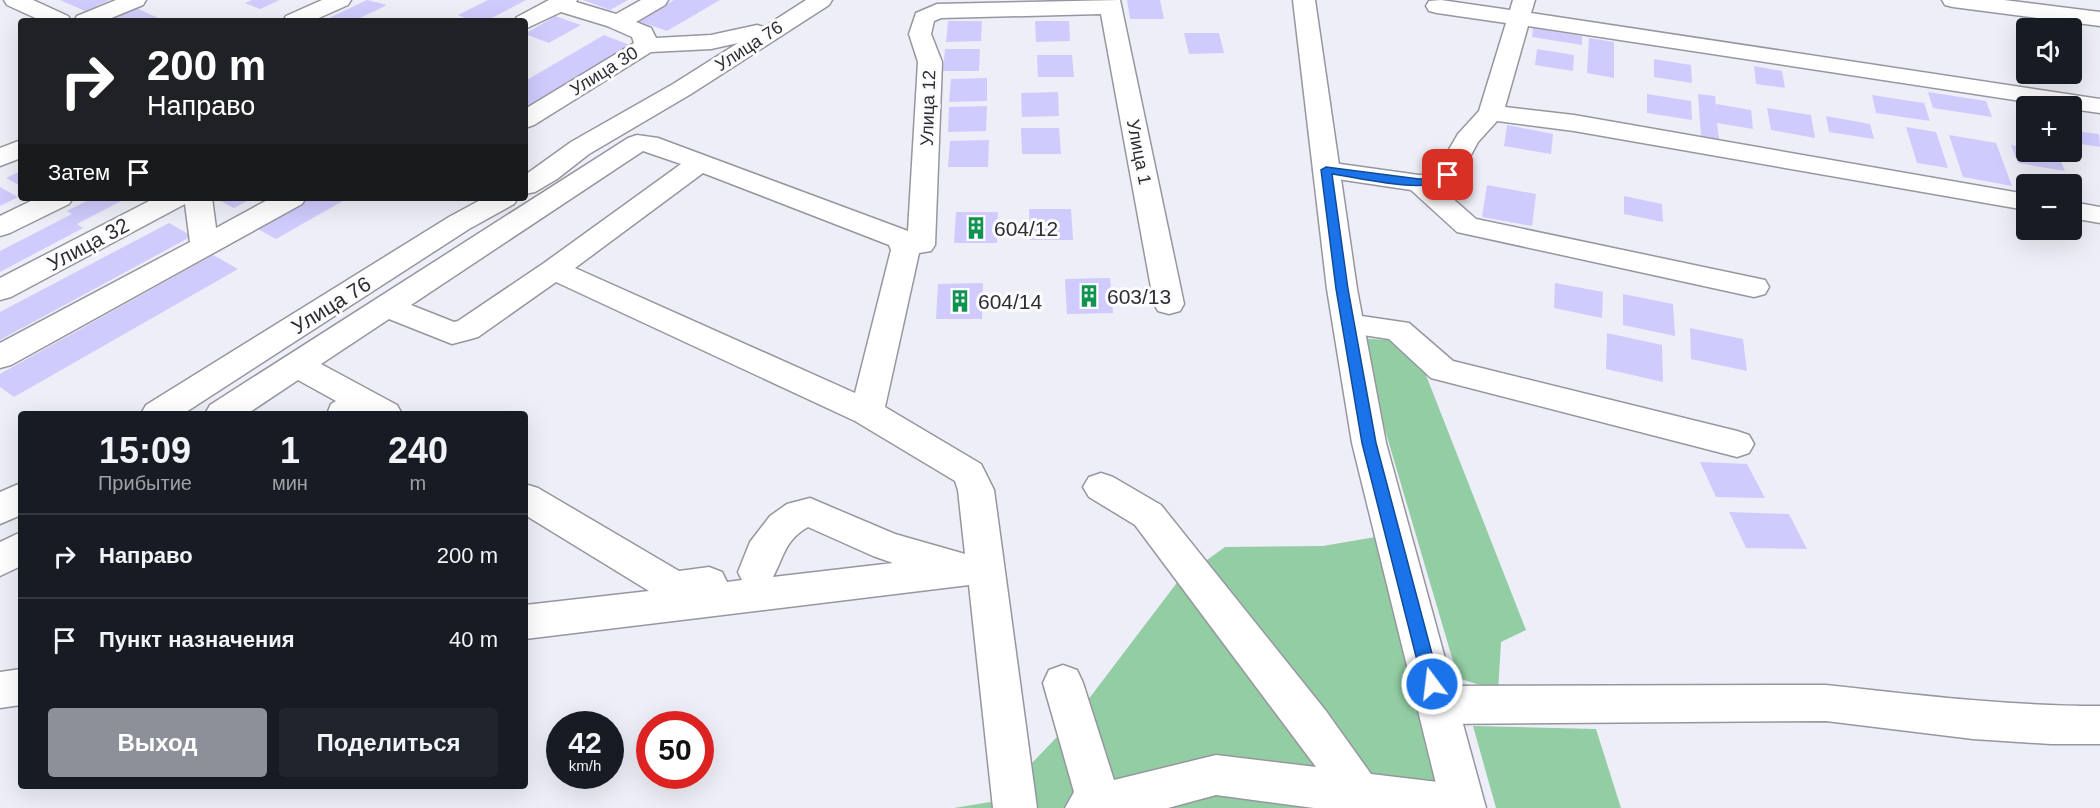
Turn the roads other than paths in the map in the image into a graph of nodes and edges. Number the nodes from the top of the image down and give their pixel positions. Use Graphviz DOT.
graph roads {
  1 [pos="15,0"];
  2 [pos="135,0"];
  3 [pos="340,0"];
  4 [pos="657,0"];
  5 [pos="821,0"];
  6 [pos="1304,0"];
  7 [pos="1953,0"];
  8 [pos="563,2"];
  9 [pos="1110,3"];
  10 [pos="1437,6"];
  11 [pos="932,7"];
  12 [pos="1522,9"];
  13 [pos="54,18"];
  14 [pos="92,18"];
  15 [pos="301,18"];
  16 [pos="792,18"];
  17 [pos="2100,19"];
  18 [pos="528,20"];
  19 [pos="615,21"];
  20 [pos="646,45"];
  21 [pos="2100,106"];
  22 [pos="1491,113"];
  23 [pos="528,118"];
  24 [pos="18,149"];
  25 [pos="0,158"];
  26 [pos="699,163"];
  27 [pos="1326,170"];
  28 [pos="1419,183"];
  29 [pos="528,184"];
  30 [pos="2016,200"];
  31 [pos="52,201"];
  32 [pos="170,201"];
  33 [pos="198,201"];
  34 [pos="287,201"];
  35 [pos="499,201"];
  36 [pos="2082,212"];
  37 [pos="2100,215"];
  38 [pos="0,227"];
  39 [pos="921,245"];
  40 [pos="205,247"];
  41 [pos="554,270"];
  42 [pos="1754,286"];
  43 [pos="0,290"];
  44 [pos="1169,304"];
  45 [pos="385,306"];
  46 [pos="1348,324"];
  47 [pos="0,357"];
  48 [pos="296,365"];
  49 [pos="362,409"];
  50 [pos="163,411"];
  51 [pos="227,411"];
  52 [pos="867,412"];
  53 [pos="1737,444"];
  54 [pos="1101,487"];
  55 [pos="18,499"];
  56 [pos="528,500"];
  57 [pos="0,510"];
  58 [pos="18,549"];
  59 [pos="0,561"];
  60 [pos="980,571"];
  61 [pos="757,572"];
  62 [pos="830,586"];
  63 [pos="528,622"];
  64 [pos="1063,683"];
  65 [pos="18,687"];
  66 [pos="0,690"];
  67 [pos="1437,705"];
  68 [pos="2100,725"];
  69 [pos="1359,793"];
  70 [pos="1093,806"];
  71 [pos="1464,807"];
  72 [pos="1015,808"];
  1 -- 13 [label="street"];
  2 -- 14 [label="street"];
  3 -- 15 [label="street"];
  4 -- 19 [label="street"];
  5 -- 16 [label="street, Улица 76"];
  6 -- 27 [label="street"];
  7 -- 17 [label="street"];
  8 -- 18 [label="street"];
  8 -- 19 [label="street"];
  9 -- 11 [label="street, Улица 12"];
  9 -- 44 [label="street, Улица 1"];
  10 -- 12 [label="street"];
  11 -- 39 [label="street, Улица 12"];
  12 -- 21 [label="street"];
  12 -- 22 [label="street"];
  16 -- 20 [label="street"];
  16 -- 29 [label="street, Улица 76"];
  19 -- 20 [label="street, Улица 30"];
  20 -- 23 [label="street, Улица 30"];
  22 -- 28 [label="street"];
  22 -- 30 [label="street"];
  24 -- 25 [label="street"];
  26 -- 41 [label="street"];
  26 -- 45 [label="street"];
  26 -- 52 [label="street"];
  27 -- 28 [label="street"];
  27 -- 46 [label="street"];
  28 -- 42 [label="street"];
  31 -- 38 [label="street"];
  32 -- 43 [label="street, Улица 32"];
  33 -- 40 [label="street"];
  34 -- 40 [label="street"];
  35 -- 50 [label="street, Улица 76"];
  36 -- 37 [label="street"];
  40 -- 47 [label="street"];
  41 -- 45 [label="street"];
  41 -- 52 [label="street"];
  45 -- 48 [label="street"];
  46 -- 53 [label="street"];
  46 -- 67 [label="street"];
  48 -- 49 [label="street"];
  48 -- 51 [label="street"];
  52 -- 60 [label="street"];
  54 -- 69 [label="street"];
  55 -- 57 [label="street"];
  56 -- 61 [label="street"];
  58 -- 59 [label="street"];
  60 -- 61 [label="street"];
  60 -- 62 [label="street"];
  60 -- 72 [label="street"];
  61 -- 62 [label="street"];
  62 -- 63 [label="street"];
  64 -- 70 [label="street"];
  65 -- 66 [label="street"];
  67 -- 68 [label="street"];
  67 -- 71 [label="street"];
  69 -- 70 [label="street"];
  69 -- 71 [label="street"];
}
